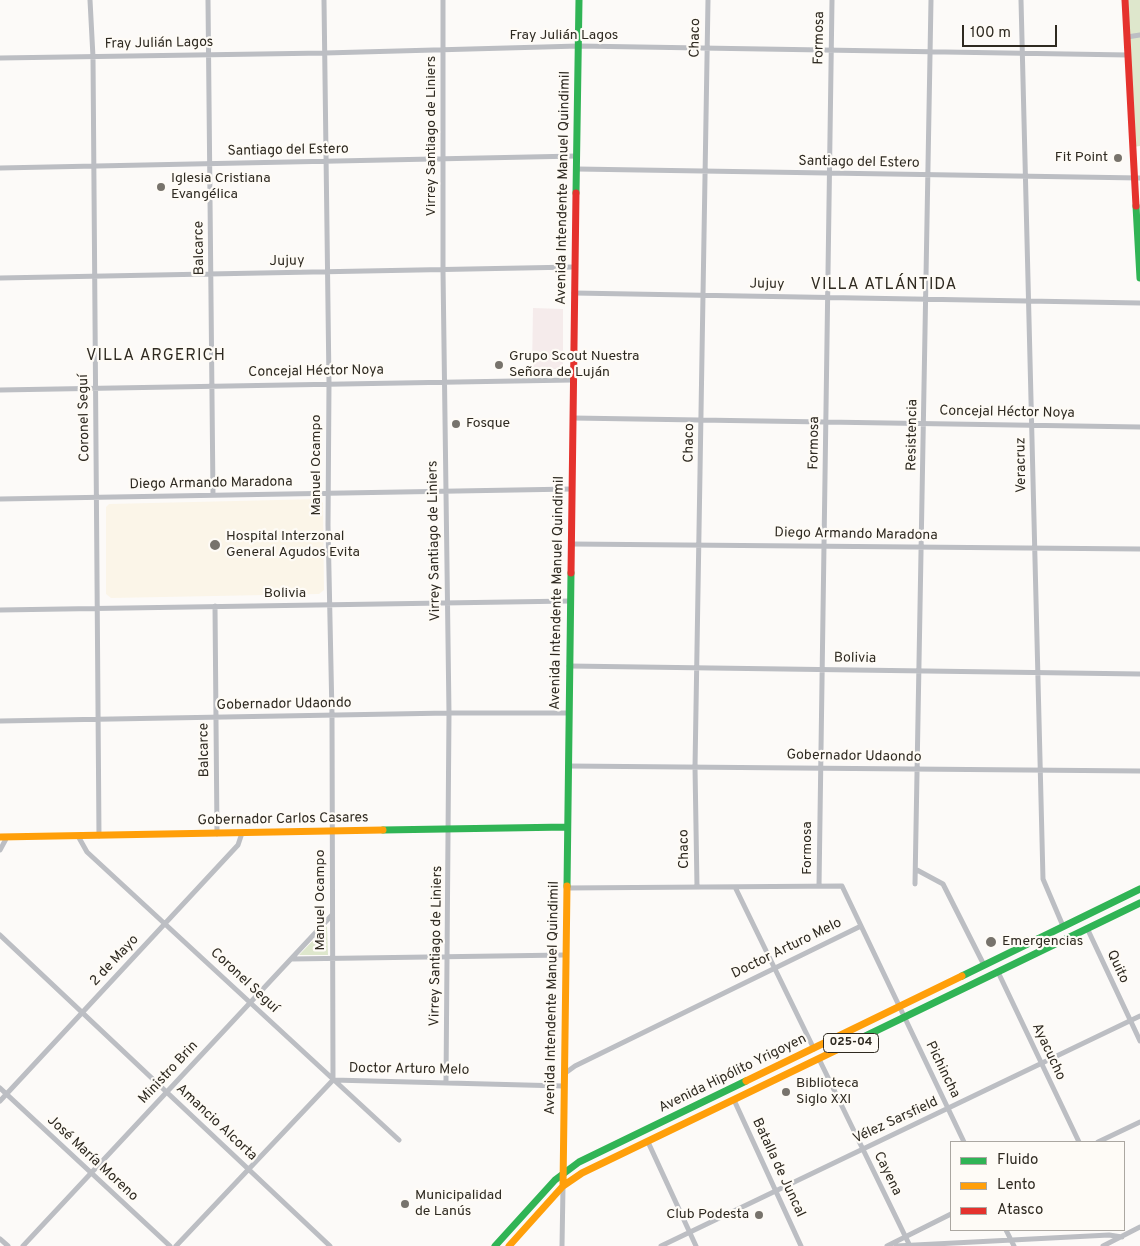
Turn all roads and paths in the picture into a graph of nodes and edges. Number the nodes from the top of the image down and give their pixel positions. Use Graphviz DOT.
graph roads {
  1 [pos="90,0"];
  2 [pos="208,0"];
  3 [pos="324,0"];
  4 [pos="442,0"];
  5 [pos="579,0"];
  6 [pos="708,0"];
  7 [pos="832,0"];
  8 [pos="931,0"];
  9 [pos="1021,0"];
  10 [pos="1125,0"];
  11 [pos="1140,35"];
  12 [pos="1127,37"];
  13 [pos="579,46"];
  14 [pos="443,49"];
  15 [pos="707,49"];
  16 [pos="831,51"];
  17 [pos="931,51"];
  18 [pos="325,53"];
  19 [pos="1022,54"];
  20 [pos="1128,54"];
  21 [pos="209,55"];
  22 [pos="93,57"];
  23 [pos="0,58"];
  24 [pos="1137,147"];
  25 [pos="577,156"];
  26 [pos="444,159"];
  27 [pos="326,162"];
  28 [pos="210,164"];
  29 [pos="94,167"];
  30 [pos="0,168"];
  31 [pos="577,169"];
  32 [pos="705,171"];
  33 [pos="828,173"];
  34 [pos="929,175"];
  35 [pos="1027,176"];
  36 [pos="1137,178"];
  37 [pos="1140,257"];
  38 [pos="574,266"];
  39 [pos="443,271"];
  40 [pos="327,272"];
  41 [pos="211,274"];
  42 [pos="95,276"];
  43 [pos="0,278"];
  44 [pos="1140,278"];
  45 [pos="574,293"];
  46 [pos="704,295"];
  47 [pos="826,297"];
  48 [pos="927,299"];
  49 [pos="1030,302"];
  50 [pos="1140,303"];
  51 [pos="572,380"];
  52 [pos="444,381"];
  53 [pos="329,383"];
  54 [pos="212,385"];
  55 [pos="96,388"];
  56 [pos="0,390"];
  57 [pos="573,418"];
  58 [pos="701,420"];
  59 [pos="827,422"];
  60 [pos="924,423"];
  61 [pos="1033,425"];
  62 [pos="1140,427"];
  63 [pos="572,489"];
  64 [pos="446,491"];
  65 [pos="328,493"];
  66 [pos="213,495"];
  67 [pos="97,497"];
  68 [pos="0,499"];
  69 [pos="700,543"];
  70 [pos="571,544"];
  71 [pos="824,546"];
  72 [pos="923,547"];
  73 [pos="1035,548"];
  74 [pos="1140,550"];
  75 [pos="570,601"];
  76 [pos="448,604"];
  77 [pos="330,605"];
  78 [pos="215,606"];
  79 [pos="98,608"];
  80 [pos="0,610"];
  81 [pos="569,666"];
  82 [pos="697,667"];
  83 [pos="821,670"];
  84 [pos="920,671"];
  85 [pos="1038,674"];
  86 [pos="1140,674"];
  87 [pos="449,713"];
  88 [pos="569,713"];
  89 [pos="332,715"];
  90 [pos="216,717"];
  91 [pos="99,720"];
  92 [pos="0,721"];
  93 [pos="568,766"];
  94 [pos="695,767"];
  95 [pos="820,768"];
  96 [pos="919,770"];
  97 [pos="1039,771"];
  98 [pos="1140,771"];
  99 [pos="567,827"];
  100 [pos="449,829"];
  101 [pos="332,832"];
  102 [pos="242,833"];
  103 [pos="217,834"];
  104 [pos="78,836"];
  105 [pos="99,836"];
  106 [pos="4,837"];
  107 [pos="0,850"];
  108 [pos="917,870"];
  109 [pos="916,884"];
  110 [pos="819,886"];
  111 [pos="697,887"];
  112 [pos="735,887"];
  113 [pos="566,888"];
  114 [pos="1140,888"];
  115 [pos="1140,902"];
  116 [pos="332,914"];
  117 [pos="165,924"];
  118 [pos="861,926"];
  119 [pos="1062,926"];
  120 [pos="1086,928"];
  121 [pos="0,935"];
  122 [pos="565,955"];
  123 [pos="448,957"];
  124 [pos="291,958"];
  125 [pos="333,959"];
  126 [pos="984,965"];
  127 [pos="775,967"];
  128 [pos="998,972"];
  129 [pos="251,1002"];
  130 [pos="900,1007"];
  131 [pos="82,1013"];
  132 [pos="1140,1016"];
  133 [pos="905,1017"];
  134 [pos="1130,1021"];
  135 [pos="1140,1042"];
  136 [pos="814,1048"];
  137 [pos="819,1059"];
  138 [pos="1041,1063"];
  139 [pos="564,1074"];
  140 [pos="333,1080"];
  141 [pos="446,1082"];
  142 [pos="563,1086"];
  143 [pos="0,1088"];
  144 [pos="166,1092"];
  145 [pos="7,1094"];
  146 [pos="734,1100"];
  147 [pos="0,1102"];
  148 [pos="949,1108"];
  149 [pos="1140,1122"];
  150 [pos="399,1140"];
  151 [pos="964,1141"];
  152 [pos="1079,1141"];
  153 [pos="1100,1141"];
  154 [pos="648,1142"];
  155 [pos="862,1149"];
  156 [pos="248,1169"];
  157 [pos="564,1172"];
  158 [pos="91,1173"];
  159 [pos="563,1186"];
  160 [pos="776,1190"];
  161 [pos="950,1215"];
  162 [pos="1140,1227"];
  163 [pos="1006,1231"];
  164 [pos="1120,1231"];
  165 [pos="1137,1231"];
  166 [pos="690,1232"];
  167 [pos="1122,1236"];
  168 [pos="906,1237"];
  169 [pos="0,1239"];
  170 [pos="1010,1239"];
  171 [pos="8,1246"];
  172 [pos="23,1246"];
  173 [pos="170,1246"];
  174 [pos="176,1246"];
  175 [pos="330,1246"];
  176 [pos="495,1246"];
  177 [pos="509,1246"];
  178 [pos="562,1246"];
  179 [pos="661,1246"];
  180 [pos="696,1246"];
  181 [pos="801,1246"];
  182 [pos="887,1246"];
  183 [pos="896,1246"];
  184 [pos="910,1246"];
  185 [pos="1014,1246"];
  186 [pos="1103,1246"];
  1 -- 22 [label="street, Coronel Seguí"];
  2 -- 21 [label="street, Balcarce"];
  3 -- 18 [label="street, Manuel Ocampo"];
  4 -- 14 [label="street, Virrey Santiago de Liniers"];
  5 -- 13 [label="street, Avenida Intendente Manuel Quindimil"];
  6 -- 15 [label="street, Chaco"];
  7 -- 16 [label="street, Formosa"];
  8 -- 17 [label="street, Resistencia"];
  9 -- 19 [label="street, Veracruz"];
  10 -- 12 [label="street"];
  11 -- 12 [label="street"];
  12 -- 20 [label="street"];
  13 -- 14 [label="street, Fray Julián Lagos"];
  13 -- 15 [label="street, Fray Julián Lagos"];
  13 -- 25 [label="street, Avenida Intendente Manuel Quindimil"];
  14 -- 18 [label="street, Fray Julián Lagos"];
  14 -- 26 [label="street, Virrey Santiago de Liniers"];
  15 -- 16 [label="street, Fray Julián Lagos"];
  15 -- 32 [label="street, Chaco"];
  16 -- 17 [label="street, Fray Julián Lagos"];
  16 -- 33 [label="street, Formosa"];
  17 -- 19 [label="street, Fray Julián Lagos"];
  17 -- 34 [label="street, Resistencia"];
  18 -- 21 [label="street, Fray Julián Lagos"];
  18 -- 27 [label="street, Manuel Ocampo"];
  19 -- 20 [label="street, Fray Julián Lagos"];
  19 -- 35 [label="street, Veracruz"];
  20 -- 24 [label="street"];
  21 -- 22 [label="street, Fray Julián Lagos"];
  21 -- 28 [label="street, Balcarce"];
  22 -- 23 [label="street, Fray Julián Lagos"];
  22 -- 29 [label="street, Coronel Seguí"];
  24 -- 36 [label="street"];
  25 -- 26 [label="street, Santiago del Estero"];
  25 -- 31 [label="street, Avenida Intendente Manuel Quindimil"];
  26 -- 27 [label="street, Santiago del Estero"];
  26 -- 39 [label="street, Virrey Santiago de Liniers"];
  27 -- 28 [label="street, Santiago del Estero"];
  27 -- 40 [label="street, Manuel Ocampo"];
  28 -- 29 [label="street, Santiago del Estero"];
  28 -- 41 [label="street, Balcarce"];
  29 -- 30 [label="street, Santiago del Estero"];
  29 -- 42 [label="street, Coronel Seguí"];
  31 -- 32 [label="street, Santiago del Estero"];
  31 -- 38 [label="street, Avenida Intendente Manuel Quindimil"];
  32 -- 33 [label="street, Santiago del Estero"];
  32 -- 46 [label="street, Chaco"];
  33 -- 34 [label="street, Santiago del Estero"];
  33 -- 47 [label="street, Formosa"];
  34 -- 35 [label="street, Santiago del Estero"];
  34 -- 48 [label="street, Resistencia"];
  35 -- 36 [label="street, Santiago del Estero"];
  35 -- 49 [label="street, Veracruz"];
  36 -- 37 [label="street"];
  37 -- 44 [label="street"];
  38 -- 39 [label="street, Jujuy"];
  38 -- 45 [label="street, Avenida Intendente Manuel Quindimil"];
  39 -- 40 [label="street, Jujuy"];
  39 -- 52 [label="street, Virrey Santiago de Liniers"];
  40 -- 41 [label="street, Jujuy"];
  40 -- 53 [label="street, Manuel Ocampo"];
  41 -- 42 [label="street, Jujuy"];
  41 -- 54 [label="street, Balcarce"];
  42 -- 43 [label="street, Jujuy"];
  42 -- 55 [label="street, Coronel Seguí"];
  45 -- 46 [label="street, Jujuy"];
  45 -- 51 [label="street, Avenida Intendente Manuel Quindimil"];
  46 -- 47 [label="street, Jujuy"];
  46 -- 58 [label="street, Chaco"];
  47 -- 48 [label="street, Jujuy"];
  47 -- 59 [label="street, Formosa"];
  48 -- 49 [label="street, Jujuy"];
  48 -- 60 [label="street, Resistencia"];
  49 -- 50 [label="street, Jujuy"];
  49 -- 61 [label="street, Veracruz"];
  51 -- 52 [label="street, Concejal Héctor Noya"];
  51 -- 57 [label="street, Avenida Intendente Manuel Quindimil"];
  52 -- 53 [label="street, Concejal Héctor Noya"];
  52 -- 64 [label="street, Virrey Santiago de Liniers"];
  53 -- 54 [label="street, Concejal Héctor Noya"];
  53 -- 65 [label="street, Manuel Ocampo"];
  54 -- 55 [label="street, Concejal Héctor Noya"];
  54 -- 66 [label="street, Balcarce"];
  55 -- 56 [label="street, Concejal Héctor Noya"];
  55 -- 67 [label="street, Coronel Seguí"];
  57 -- 58 [label="street, Concejal Héctor Noya"];
  57 -- 63 [label="street, Avenida Intendente Manuel Quindimil"];
  58 -- 59 [label="street, Concejal Héctor Noya"];
  58 -- 69 [label="street, Chaco"];
  59 -- 60 [label="street, Concejal Héctor Noya"];
  59 -- 71 [label="street, Formosa"];
  60 -- 61 [label="street, Concejal Héctor Noya"];
  60 -- 72 [label="street, Resistencia"];
  61 -- 62 [label="street, Concejal Héctor Noya"];
  61 -- 73 [label="street, Veracruz"];
  63 -- 64 [label="street, Diego Armando Maradona"];
  63 -- 70 [label="street, Avenida Intendente Manuel Quindimil"];
  64 -- 65 [label="street, Diego Armando Maradona"];
  64 -- 76 [label="street, Virrey Santiago de Liniers"];
  65 -- 66 [label="street, Diego Armando Maradona"];
  65 -- 77 [label="street, Manuel Ocampo"];
  66 -- 67 [label="street, Diego Armando Maradona"];
  67 -- 68 [label="street, Diego Armando Maradona"];
  67 -- 79 [label="street, Coronel Seguí"];
  69 -- 70 [label="street, Diego Armando Maradona"];
  69 -- 71 [label="street, Diego Armando Maradona"];
  69 -- 82 [label="street, Chaco"];
  70 -- 75 [label="street, Avenida Intendente Manuel Quindimil"];
  71 -- 72 [label="street, Diego Armando Maradona"];
  71 -- 83 [label="street, Formosa"];
  72 -- 73 [label="street, Diego Armando Maradona"];
  72 -- 84 [label="street, Resistencia"];
  73 -- 74 [label="street, Diego Armando Maradona"];
  73 -- 85 [label="street, Veracruz"];
  75 -- 76 [label="street, Bolivia"];
  75 -- 81 [label="street, Avenida Intendente Manuel Quindimil"];
  76 -- 77 [label="street, Bolivia"];
  76 -- 87 [label="street, Virrey Santiago de Liniers"];
  77 -- 78 [label="street, Bolivia"];
  77 -- 89 [label="street, Manuel Ocampo"];
  78 -- 79 [label="street, Bolivia"];
  78 -- 90 [label="street, Balcarce"];
  79 -- 80 [label="street, Bolivia"];
  79 -- 91 [label="street, Coronel Seguí"];
  81 -- 82 [label="street, Bolivia"];
  81 -- 88 [label="street, Avenida Intendente Manuel Quindimil"];
  82 -- 83 [label="street, Bolivia"];
  82 -- 94 [label="street, Chaco"];
  83 -- 84 [label="street, Bolivia"];
  83 -- 95 [label="street, Formosa"];
  84 -- 85 [label="street, Bolivia"];
  84 -- 96 [label="street, Resistencia"];
  85 -- 86 [label="street, Bolivia"];
  85 -- 97 [label="street, Veracruz"];
  87 -- 88 [label="street, Gobernador Udaondo"];
  87 -- 89 [label="street, Gobernador Udaondo"];
  87 -- 100 [label="street, Virrey Santiago de Liniers"];
  88 -- 93 [label="street, Avenida Intendente Manuel Quindimil"];
  89 -- 90 [label="street, Gobernador Udaondo"];
  89 -- 101 [label="street, Manuel Ocampo"];
  90 -- 91 [label="street, Gobernador Udaondo"];
  90 -- 103 [label="street, Balcarce"];
  91 -- 92 [label="street, Gobernador Udaondo"];
  91 -- 105 [label="street, Coronel Seguí"];
  93 -- 94 [label="street, Gobernador Udaondo"];
  93 -- 99 [label="street, Avenida Intendente Manuel Quindimil"];
  94 -- 95 [label="street, Gobernador Udaondo"];
  94 -- 111 [label="street, Chaco"];
  95 -- 96 [label="street, Gobernador Udaondo"];
  95 -- 110 [label="street, Formosa"];
  96 -- 97 [label="street, Gobernador Udaondo"];
  96 -- 108 [label="street, Resistencia"];
  97 -- 98 [label="street, Gobernador Udaondo"];
  97 -- 119 [label="street, Veracruz"];
  99 -- 100 [label="street, Gobernador Carlos Casares"];
  99 -- 113 [label="street, Avenida Intendente Manuel Quindimil"];
  100 -- 101 [label="street, Gobernador Carlos Casares"];
  100 -- 123 [label="street, Virrey Santiago de Liniers"];
  101 -- 102 [label="street, Gobernador Carlos Casares"];
  101 -- 116 [label="street, Manuel Ocampo"];
  102 -- 103 [label="street, Gobernador Carlos Casares"];
  102 -- 117 [label="street, 2 de Mayo"];
  103 -- 105 [label="street, Gobernador Carlos Casares"];
  104 -- 105 [label="street, Gobernador Carlos Casares"];
  104 -- 106 [label="street, Gobernador Carlos Casares"];
  104 -- 117 [label="street, Coronel Seguí"];
  106 -- 107 [label="street"];
  108 -- 109 [label="street, Resistencia"];
  108 -- 126 [label="street"];
  110 -- 112 [label="street"];
  110 -- 118 [label="street"];
  111 -- 112 [label="street"];
  111 -- 113 [label="street"];
  112 -- 127 [label="street"];
  113 -- 122 [label="street, Avenida Intendente Manuel Quindimil"];
  114 -- 119 [label="street, Avenida Hipólito Yrigoyen / 025-04"];
  115 -- 120 [label="street, Avenida Hipólito Yrigoyen / 025-04"];
  116 -- 124 [label="street, Ministro Brin"];
  116 -- 125 [label="street, Manuel Ocampo"];
  117 -- 129 [label="street, Coronel Seguí"];
  117 -- 131 [label="street, 2 de Mayo"];
  118 -- 127 [label="street, Doctor Arturo Melo"];
  118 -- 130 [label="street"];
  119 -- 126 [label="street, Avenida Hipólito Yrigoyen / 025-04"];
  120 -- 128 [label="street, Avenida Hipólito Yrigoyen / 025-04"];
  120 -- 134 [label="street, Quito"];
  121 -- 131 [label="street, Amancio Alcorta"];
  122 -- 123 [label="street"];
  122 -- 139 [label="street, Avenida Intendente Manuel Quindimil"];
  123 -- 125 [label="street"];
  123 -- 141 [label="street, Virrey Santiago de Liniers"];
  124 -- 125 [label="street"];
  124 -- 129 [label="street, Ministro Brin"];
  125 -- 140 [label="street, Manuel Ocampo"];
  126 -- 130 [label="street, Avenida Hipólito Yrigoyen / 025-04"];
  127 -- 136 [label="street"];
  127 -- 139 [label="street, Doctor Arturo Melo"];
  128 -- 133 [label="street, Avenida Hipólito Yrigoyen / 025-04"];
  128 -- 138 [label="street, Ayacucho"];
  129 -- 140 [label="street, Coronel Seguí"];
  129 -- 144 [label="street, Ministro Brin"];
  130 -- 133 [label="street, Pichincha"];
  130 -- 136 [label="street, Avenida Hipólito Yrigoyen / 025-04"];
  131 -- 144 [label="street, Amancio Alcorta"];
  131 -- 145 [label="street, 2 de Mayo"];
  132 -- 134 [label="street, Vélez Sarsfield"];
  133 -- 137 [label="street, Avenida Hipólito Yrigoyen / 025-04"];
  133 -- 148 [label="street, Pichincha"];
  134 -- 135 [label="street, Quito"];
  134 -- 138 [label="street, Vélez Sarsfield"];
  136 -- 157 [label="street, Avenida Hipólito Yrigoyen / 025-04"];
  137 -- 146 [label="street, Avenida Hipólito Yrigoyen / 025-04"];
  137 -- 155 [label="street, Cayena"];
  138 -- 148 [label="street, Vélez Sarsfield"];
  138 -- 152 [label="street, Ayacucho"];
  139 -- 142 [label="street, Avenida Intendente Manuel Quindimil"];
  140 -- 141 [label="street, Doctor Arturo Melo"];
  140 -- 150 [label="street, Coronel Seguí"];
  140 -- 156 [label="street, Doctor Arturo Melo"];
  141 -- 142 [label="street, Doctor Arturo Melo"];
  142 -- 157 [label="street, Avenida Intendente Manuel Quindimil"];
  143 -- 145 [label="street, José María Moreno"];
  144 -- 156 [label="street, Amancio Alcorta"];
  144 -- 158 [label="street, Ministro Brin"];
  145 -- 147 [label="street, 2 de Mayo"];
  145 -- 158 [label="street, José María Moreno"];
  146 -- 154 [label="street, Avenida Hipólito Yrigoyen / 025-04"];
  146 -- 160 [label="street, Batalla de Juncal"];
  148 -- 151 [label="street, Pichincha"];
  148 -- 155 [label="street, Vélez Sarsfield"];
  149 -- 153 [label="street"];
  154 -- 159 [label="street, Avenida Hipólito Yrigoyen / 025-04"];
  154 -- 166 [label="street"];
  155 -- 160 [label="street, Vélez Sarsfield"];
  155 -- 168 [label="street, Cayena"];
  156 -- 174 [label="street, Doctor Arturo Melo"];
  156 -- 175 [label="street, Amancio Alcorta"];
  157 -- 159 [label="street, Avenida Intendente Manuel Quindimil"];
  157 -- 176 [label="street, Avenida Hipólito Yrigoyen / 025-04"];
  158 -- 172 [label="street, Ministro Brin"];
  158 -- 173 [label="street, José María Moreno"];
  159 -- 177 [label="street, Avenida Hipólito Yrigoyen / 025-04"];
  159 -- 178 [label="street"];
  160 -- 166 [label="street, Vélez Sarsfield"];
  160 -- 181 [label="street, Batalla de Juncal"];
  161 -- 168 [label="street"];
  162 -- 165 [label="street"];
  163 -- 170 [label="street"];
  164 -- 167 [label="street"];
  165 -- 167 [label="street"];
  166 -- 179 [label="street, Vélez Sarsfield"];
  166 -- 180 [label="street"];
  167 -- 170 [label="street"];
  167 -- 186 [label="street"];
  168 -- 182 [label="street"];
  168 -- 184 [label="street, Cayena"];
  169 -- 171 [label="street"];
  170 -- 184 [label="street"];
  170 -- 185 [label="street"];
  183 -- 184 [label="street"];
}
